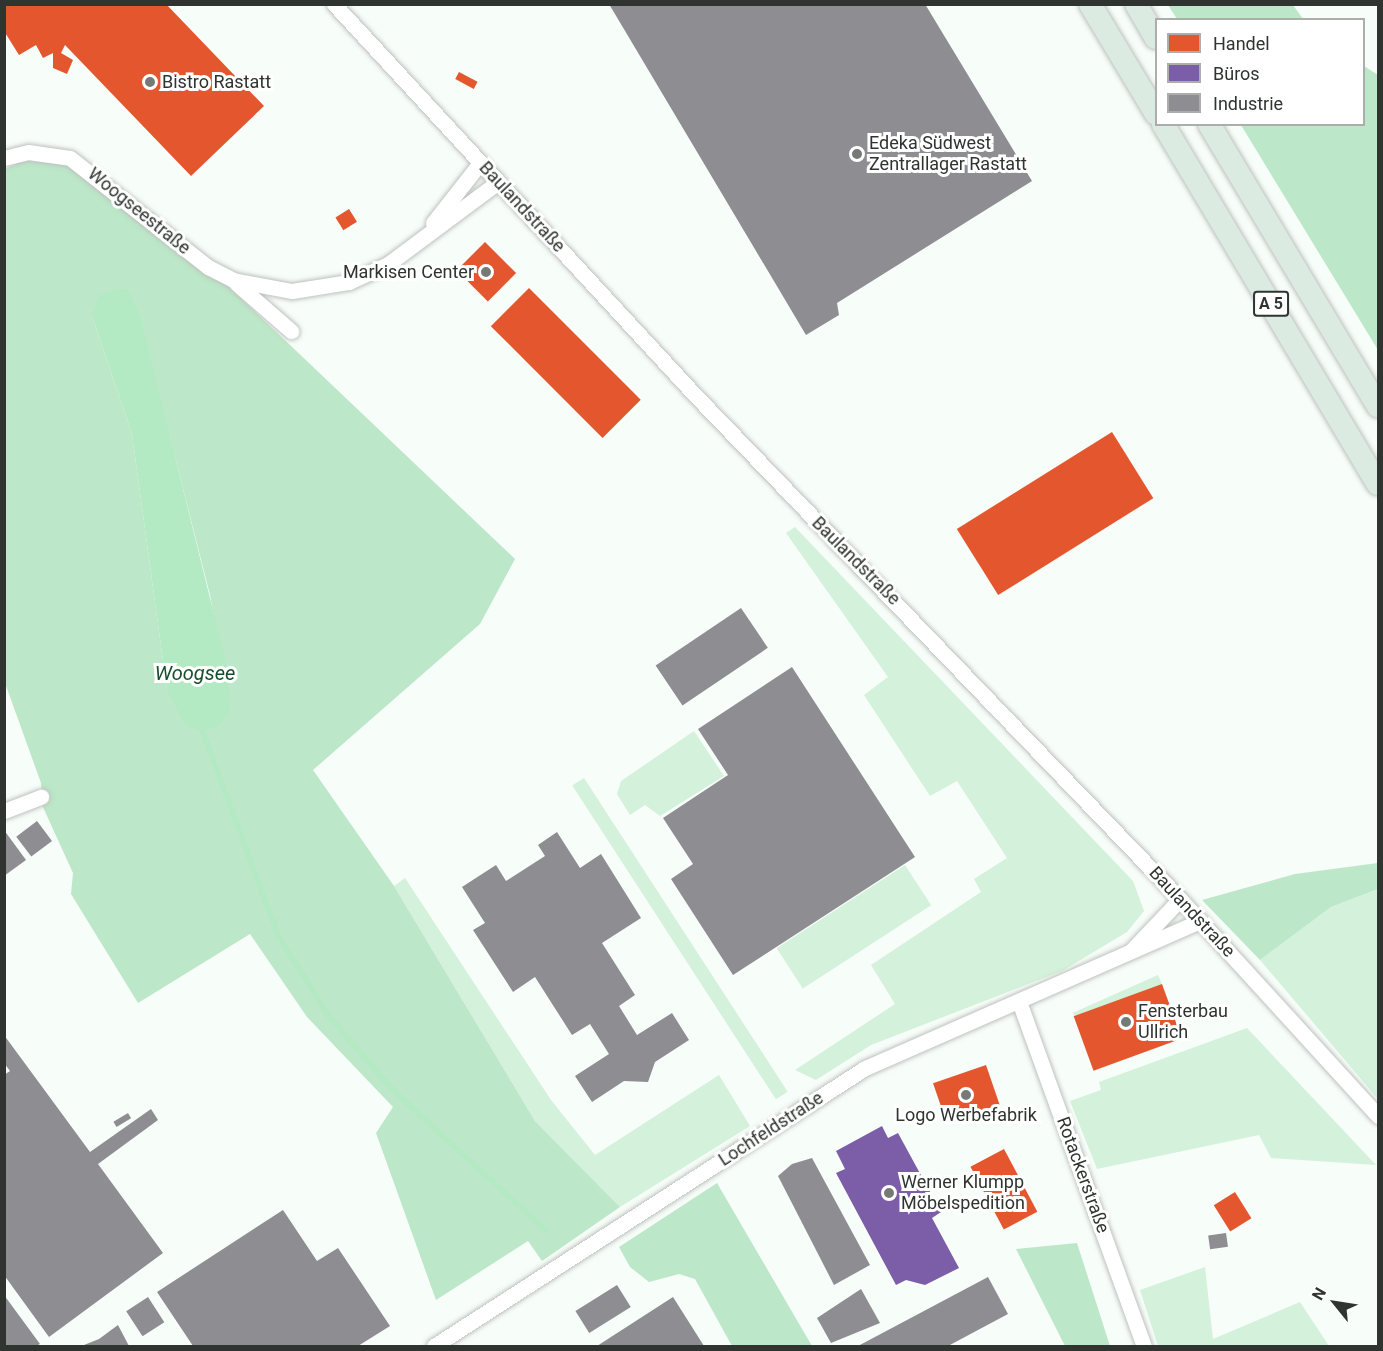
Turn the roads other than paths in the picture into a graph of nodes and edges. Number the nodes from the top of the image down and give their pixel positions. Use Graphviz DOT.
graph roads {
  1 [pos="334,4"];
  2 [pos="1090,4"];
  3 [pos="1136,4"];
  4 [pos="1155,36"];
  5 [pos="1155,112"];
  6 [pos="1163,126"];
  7 [pos="1210,126"];
  8 [pos="4,158"];
  9 [pos="480,163"];
  10 [pos="498,182"];
  11 [pos="428,230"];
  12 [pos="233,280"];
  13 [pos="291,331"];
  14 [pos="1378,406"];
  15 [pos="1378,484"];
  16 [pos="41,797"];
  17 [pos="4,810"];
  18 [pos="1180,899"];
  19 [pos="1200,921"];
  20 [pos="1130,952"];
  21 [pos="1020,1004"];
  22 [pos="1378,1116"];
  23 [pos="434,1347"];
  24 [pos="1144,1347"];
  1 -- 9 [label="street, Baulandstraße"];
  2 -- 5 [label="highway"];
  3 -- 4 [label="highway"];
  6 -- 15 [label="highway, A 5"];
  7 -- 14 [label="highway, A 5"];
  8 -- 12 [label="street, Woogseestraße"];
  9 -- 10 [label="street, Baulandstraße"];
  9 -- 11 [label="street, Woogseestraße"];
  10 -- 11 [label="street, Woogseestraße"];
  10 -- 18 [label="street, Baulandstraße"];
  11 -- 12 [label="street, Woogseestraße"];
  12 -- 13 [label="street, Woogseestraße"];
  16 -- 17 [label="street"];
  18 -- 19 [label="street, Baulandstraße"];
  18 -- 20 [label="street, Lochfeldstraße"];
  19 -- 20 [label="street, Lochfeldstraße"];
  19 -- 22 [label="street, Baulandstraße"];
  20 -- 21 [label="street, Lochfeldstraße"];
  21 -- 23 [label="street, Lochfeldstraße"];
  21 -- 24 [label="street, Rotackerstraße"];
}
